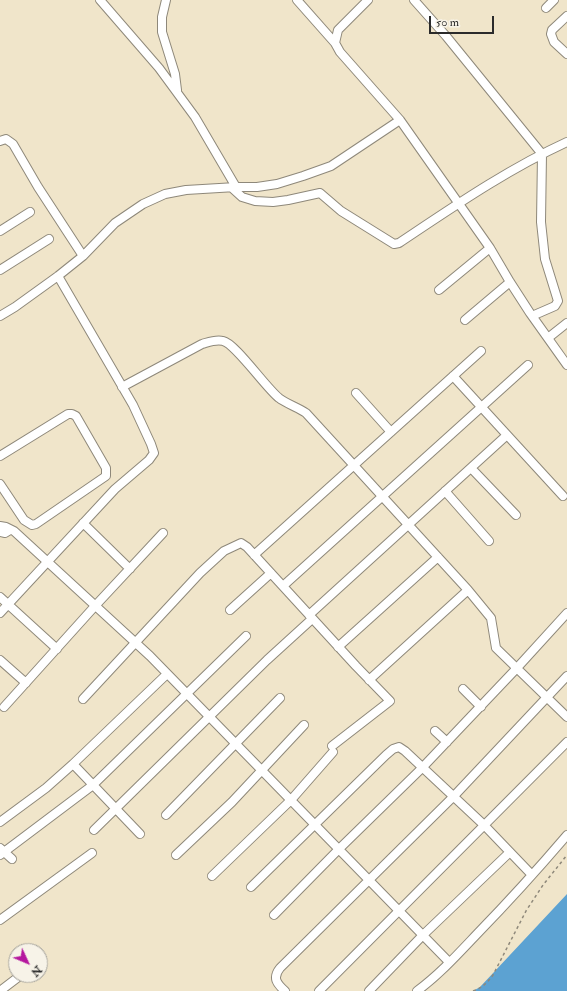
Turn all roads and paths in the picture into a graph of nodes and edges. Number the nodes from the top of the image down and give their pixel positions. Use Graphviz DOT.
graph roads {
  1 [pos="100,0"];
  2 [pos="166,0"];
  3 [pos="297,0"];
  4 [pos="368,0"];
  5 [pos="414,0"];
  6 [pos="554,0"];
  7 [pos="546,8"];
  8 [pos="567,16"];
  9 [pos="335,44"];
  10 [pos="567,54"];
  11 [pos="177,92"];
  12 [pos="400,120"];
  13 [pos="0,141"];
  14 [pos="567,142"];
  15 [pos="542,154"];
  16 [pos="233,187"];
  17 [pos="459,204"];
  18 [pos="30,212"];
  19 [pos="0,231"];
  20 [pos="49,238"];
  21 [pos="490,248"];
  22 [pos="83,256"];
  23 [pos="0,270"];
  24 [pos="58,276"];
  25 [pos="510,282"];
  26 [pos="438,290"];
  27 [pos="0,316"];
  28 [pos="532,316"];
  29 [pos="465,320"];
  30 [pos="567,323"];
  31 [pos="548,338"];
  32 [pos="482,351"];
  33 [pos="567,365"];
  34 [pos="528,366"];
  35 [pos="453,376"];
  36 [pos="122,387"];
  37 [pos="356,393"];
  38 [pos="482,407"];
  39 [pos="391,432"];
  40 [pos="507,435"];
  41 [pos="0,456"];
  42 [pos="354,465"];
  43 [pos="471,468"];
  44 [pos="0,484"];
  45 [pos="445,491"];
  46 [pos="564,496"];
  47 [pos="382,497"];
  48 [pos="516,515"];
  49 [pos="24,520"];
  50 [pos="83,523"];
  51 [pos="408,525"];
  52 [pos="0,526"];
  53 [pos="12,531"];
  54 [pos="0,532"];
  55 [pos="163,533"];
  56 [pos="489,541"];
  57 [pos="254,555"];
  58 [pos="438,557"];
  59 [pos="46,562"];
  60 [pos="130,569"];
  61 [pos="271,573"];
  62 [pos="283,586"];
  63 [pos="468,590"];
  64 [pos="0,597"];
  65 [pos="8,604"];
  66 [pos="95,606"];
  67 [pos="230,610"];
  68 [pos="0,613"];
  69 [pos="567,613"];
  70 [pos="311,617"];
  71 [pos="246,636"];
  72 [pos="135,642"];
  73 [pos="338,647"];
  74 [pos="57,649"];
  75 [pos="0,660"];
  76 [pos="516,669"];
  77 [pos="167,674"];
  78 [pos="567,676"];
  79 [pos="369,680"];
  80 [pos="26,683"];
  81 [pos="463,689"];
  82 [pos="187,694"];
  83 [pos="280,698"];
  84 [pos="547,698"];
  85 [pos="83,699"];
  86 [pos="4,707"];
  87 [pos="481,707"];
  88 [pos="209,717"];
  89 [pos="567,717"];
  90 [pos="304,726"];
  91 [pos="435,732"];
  92 [pos="446,742"];
  93 [pos="567,742"];
  94 [pos="236,744"];
  95 [pos="73,764"];
  96 [pos="422,768"];
  97 [pos="262,770"];
  98 [pos="93,785"];
  99 [pos="454,796"];
  100 [pos="291,800"];
  101 [pos="115,810"];
  102 [pos="166,814"];
  103 [pos="0,822"];
  104 [pos="315,824"];
  105 [pos="484,825"];
  106 [pos="94,830"];
  107 [pos="140,834"];
  108 [pos="567,834"];
  109 [pos="339,849"];
  110 [pos="1,852"];
  111 [pos="510,852"];
  112 [pos="92,853"];
  113 [pos="567,854"];
  114 [pos="176,855"];
  115 [pos="12,859"];
  116 [pos="532,875"];
  117 [pos="212,876"];
  118 [pos="370,880"];
  119 [pos="251,887"];
  120 [pos="399,910"];
  121 [pos="274,915"];
  122 [pos="0,920"];
  123 [pos="423,935"];
  124 [pos="449,962"];
  125 [pos="10,983"];
  126 [pos="0,991"];
  127 [pos="285,991"];
  128 [pos="319,991"];
  129 [pos="369,991"];
  130 [pos="417,991"];
  131 [pos="473,991"];
  1 -- 11 [label="street"];
  2 -- 11 [label="street"];
  3 -- 9 [label="street"];
  4 -- 9 [label="street"];
  5 -- 15 [label="street"];
  6 -- 7 [label="street"];
  8 -- 10 [label="street"];
  9 -- 12 [label="street"];
  11 -- 16 [label="street"];
  12 -- 16 [label="street"];
  12 -- 17 [label="street"];
  13 -- 22 [label="street"];
  14 -- 15 [label="street"];
  15 -- 17 [label="street"];
  15 -- 28 [label="street"];
  16 -- 17 [label="street"];
  16 -- 22 [label="street"];
  17 -- 21 [label="street"];
  18 -- 19 [label="street"];
  20 -- 23 [label="street"];
  21 -- 25 [label="street"];
  21 -- 26 [label="street"];
  22 -- 24 [label="street"];
  24 -- 27 [label="street"];
  24 -- 36 [label="street"];
  25 -- 28 [label="street"];
  25 -- 29 [label="street"];
  28 -- 31 [label="street"];
  30 -- 31 [label="street"];
  31 -- 33 [label="street"];
  32 -- 35 [label="street"];
  34 -- 38 [label="street"];
  35 -- 38 [label="street"];
  35 -- 39 [label="street"];
  36 -- 42 [label="street"];
  36 -- 50 [label="street"];
  37 -- 39 [label="street"];
  38 -- 40 [label="street"];
  38 -- 47 [label="street"];
  39 -- 42 [label="street"];
  40 -- 43 [label="street"];
  40 -- 46 [label="street"];
  41 -- 49 [label="street"];
  42 -- 47 [label="street"];
  42 -- 57 [label="street"];
  43 -- 45 [label="street"];
  43 -- 48 [label="street"];
  44 -- 49 [label="street"];
  45 -- 51 [label="street"];
  45 -- 56 [label="street"];
  47 -- 51 [label="street"];
  47 -- 62 [label="street"];
  49 -- 53 [label="street"];
  50 -- 59 [label="street"];
  50 -- 60 [label="street"];
  51 -- 58 [label="street"];
  51 -- 70 [label="street"];
  52 -- 53 [label="street"];
  53 -- 54 [label="street"];
  53 -- 59 [label="street"];
  55 -- 60 [label="street"];
  57 -- 61 [label="street"];
  57 -- 72 [label="street"];
  58 -- 63 [label="street"];
  58 -- 73 [label="street"];
  59 -- 65 [label="street"];
  59 -- 66 [label="street"];
  60 -- 66 [label="street"];
  61 -- 62 [label="street"];
  61 -- 67 [label="street"];
  62 -- 70 [label="street"];
  63 -- 76 [label="street"];
  63 -- 79 [label="street"];
  64 -- 65 [label="street"];
  65 -- 68 [label="street"];
  65 -- 74 [label="street"];
  66 -- 72 [label="street"];
  66 -- 74 [label="street"];
  69 -- 76 [label="street"];
  70 -- 73 [label="street"];
  70 -- 88 [label="street"];
  71 -- 82 [label="street"];
  72 -- 77 [label="street"];
  72 -- 85 [label="street"];
  73 -- 79 [label="street"];
  74 -- 80 [label="street"];
  75 -- 80 [label="street"];
  76 -- 84 [label="street"];
  76 -- 87 [label="street"];
  77 -- 82 [label="street"];
  77 -- 95 [label="street"];
  78 -- 84 [label="street"];
  79 -- 100 [label="street"];
  80 -- 86 [label="street"];
  81 -- 87 [label="street"];
  82 -- 88 [label="street"];
  82 -- 98 [label="street"];
  83 -- 94 [label="street"];
  84 -- 89 [label="street"];
  84 -- 99 [label="street"];
  87 -- 92 [label="street"];
  88 -- 94 [label="street"];
  88 -- 101 [label="street"];
  90 -- 97 [label="street"];
  91 -- 92 [label="street"];
  92 -- 96 [label="street"];
  93 -- 105 [label="street"];
  94 -- 97 [label="street"];
  94 -- 102 [label="street"];
  95 -- 98 [label="street"];
  95 -- 103 [label="street"];
  96 -- 99 [label="street"];
  96 -- 104 [label="street"];
  96 -- 109 [label="street"];
  97 -- 100 [label="street"];
  97 -- 114 [label="street"];
  98 -- 101 [label="street"];
  98 -- 110 [label="street"];
  99 -- 105 [label="street"];
  99 -- 118 [label="street"];
  100 -- 104 [label="street"];
  100 -- 117 [label="street"];
  101 -- 106 [label="street"];
  101 -- 107 [label="street"];
  104 -- 109 [label="street"];
  104 -- 119 [label="street"];
  105 -- 111 [label="street"];
  105 -- 120 [label="street"];
  108 -- 116 [label="street"];
  109 -- 118 [label="street"];
  109 -- 121 [label="street"];
  110 -- 115 [label="street"];
  111 -- 116 [label="street"];
  111 -- 123 [label="street"];
  112 -- 122 [label="street"];
  113 -- 131 [label="path"];
  116 -- 124 [label="street"];
  118 -- 120 [label="street"];
  118 -- 127 [label="street"];
  120 -- 123 [label="street"];
  120 -- 128 [label="street"];
  123 -- 124 [label="street"];
  123 -- 129 [label="street"];
  124 -- 130 [label="street"];
  125 -- 126 [label="street"];
}
